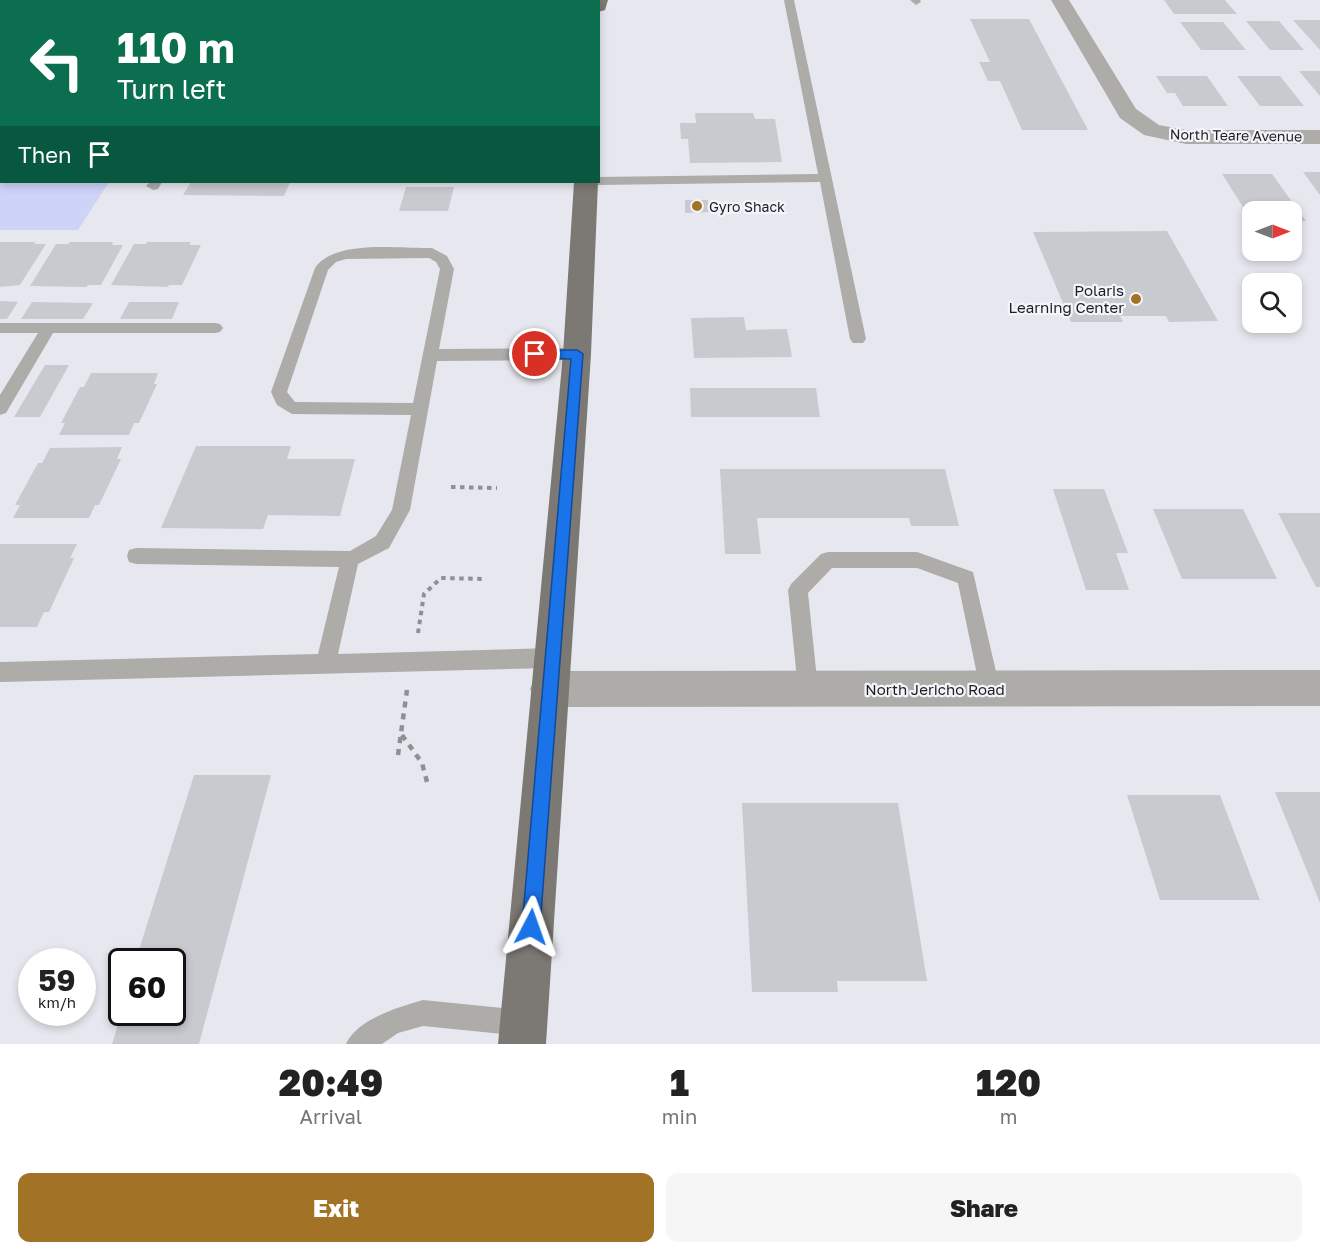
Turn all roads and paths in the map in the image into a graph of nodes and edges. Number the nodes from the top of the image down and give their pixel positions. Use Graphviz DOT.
graph roads {
  1 [pos="789,0"];
  2 [pos="1060,0"];
  3 [pos="1320,137"];
  4 [pos="825,178"];
  5 [pos="600,181"];
  6 [pos="586,183"];
  7 [pos="0,328"];
  8 [pos="49,328"];
  9 [pos="215,328"];
  10 [pos="858,339"];
  11 [pos="577,354"];
  12 [pos="431,355"];
  13 [pos="0,409"];
  14 [pos="420,409"];
  15 [pos="451,487"];
  16 [pos="497,488"];
  17 [pos="136,556"];
  18 [pos="350,559"];
  19 [pos="486,579"];
  20 [pos="417,643"];
  21 [pos="326,664"];
  22 [pos="0,672"];
  23 [pos="550,673"];
  24 [pos="408,682"];
  25 [pos="1320,688"];
  26 [pos="808,689"];
  27 [pos="990,689"];
  28 [pos="402,735"];
  29 [pos="398,754"];
  30 [pos="427,782"];
  31 [pos="523,1034"];
  32 [pos="359,1044"];
  1 -- 4 [label="lane"];
  2 -- 3 [label="street, North Teare Avenue"];
  4 -- 5 [label="lane"];
  4 -- 10 [label="lane"];
  6 -- 11 [label="main road"];
  7 -- 8 [label="lane"];
  8 -- 9 [label="lane"];
  8 -- 13 [label="lane"];
  11 -- 12 [label="lane"];
  11 -- 23 [label="main road"];
  12 -- 14 [label="lane"];
  12 -- 14 [label="lane"];
  14 -- 18 [label="lane"];
  15 -- 16 [label="path"];
  17 -- 18 [label="lane"];
  18 -- 21 [label="lane"];
  19 -- 20 [label="path"];
  21 -- 22 [label="lane"];
  21 -- 23 [label="lane"];
  23 -- 26 [label="street, North Jericho Road"];
  23 -- 31 [label="main road"];
  24 -- 28 [label="path"];
  25 -- 27 [label="street, North Jericho Road"];
  26 -- 27 [label="street, North Jericho Road"];
  26 -- 27 [label="lane"];
  28 -- 29 [label="path"];
  28 -- 30 [label="path"];
  31 -- 32 [label="lane"];
}
